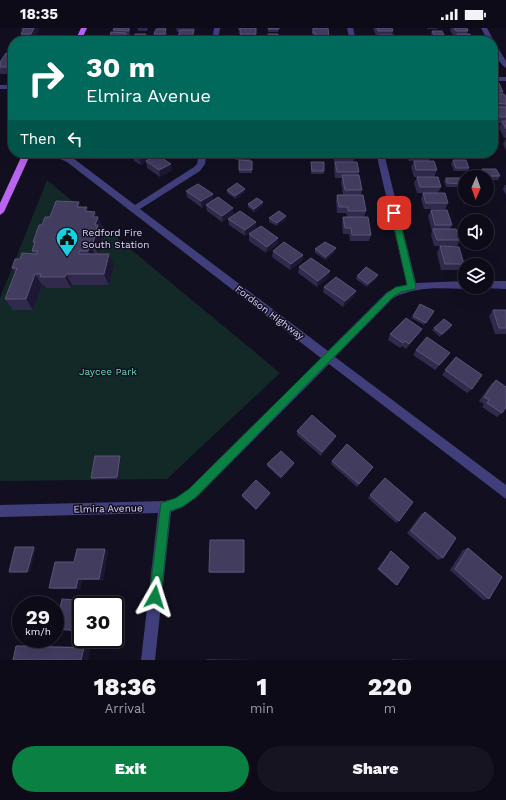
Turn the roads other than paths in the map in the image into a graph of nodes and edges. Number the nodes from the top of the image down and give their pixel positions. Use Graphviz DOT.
graph roads {
  1 [pos="498,52"];
  2 [pos="506,66"];
  3 [pos="25,158"];
  4 [pos="63,158"];
  5 [pos="202,158"];
  6 [pos="381,158"];
  7 [pos="135,209"];
  8 [pos="0,212"];
  9 [pos="458,285"];
  10 [pos="494,285"];
  11 [pos="506,285"];
  12 [pos="412,287"];
  13 [pos="329,358"];
  14 [pos="506,493"];
  15 [pos="165,507"];
  16 [pos="0,511"];
  17 [pos="148,660"];
  1 -- 2 [label="street"];
  3 -- 8 [label="main road"];
  4 -- 7 [label="street, Fordson Highway"];
  5 -- 7 [label="street"];
  6 -- 12 [label="street"];
  7 -- 13 [label="street, Fordson Highway"];
  9 -- 12 [label="street, Elmira Avenue"];
  10 -- 11 [label="street"];
  12 -- 13 [label="street, Elmira Avenue"];
  13 -- 14 [label="street, Fordson Highway"];
  13 -- 15 [label="street, Elmira Avenue"];
  15 -- 16 [label="street, Elmira Avenue"];
  15 -- 17 [label="street"];
}
